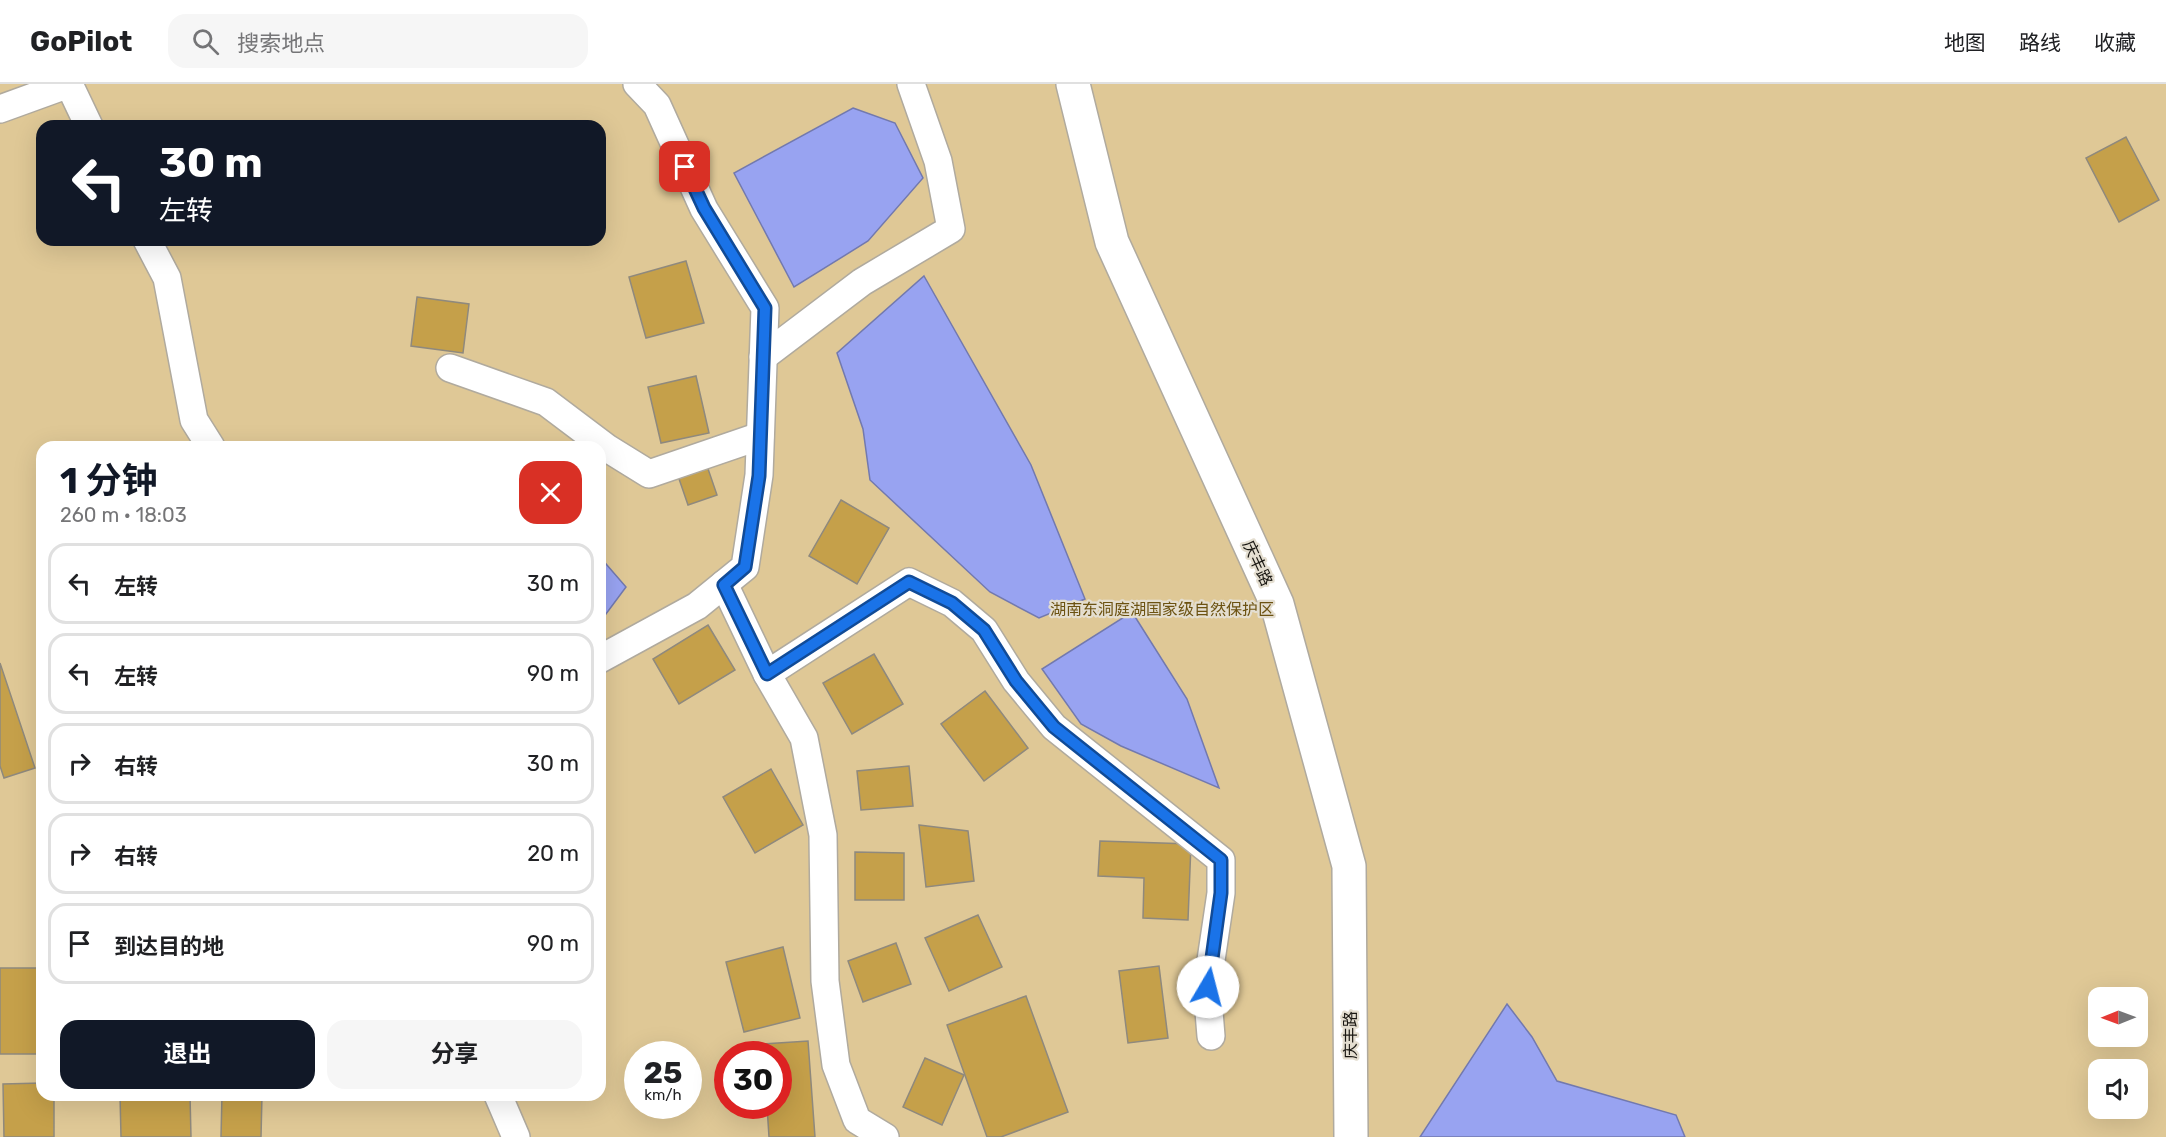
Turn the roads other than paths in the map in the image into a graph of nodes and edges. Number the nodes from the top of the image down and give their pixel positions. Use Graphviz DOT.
graph roads {
  1 [pos="637,84"];
  2 [pos="912,84"];
  3 [pos="1073,84"];
  4 [pos="0,110"];
  5 [pos="86,120"];
  6 [pos="150,246"];
  7 [pos="763,357"];
  8 [pos="450,368"];
  9 [pos="760,436"];
  10 [pos="207,441"];
  11 [pos="598,441"];
  12 [pos="606,447"];
  13 [pos="724,585"];
  14 [pos="606,656"];
  15 [pos="767,674"];
  16 [pos="1210,1036"];
  17 [pos="501,1101"];
  18 [pos="516,1137"];
  19 [pos="885,1137"];
  20 [pos="1351,1137"];
  1 -- 7 [label="street"];
  2 -- 7 [label="street"];
  3 -- 20 [label="street, 庆丰路"];
  4 -- 5 [label="street"];
  6 -- 10 [label="street"];
  7 -- 9 [label="street"];
  8 -- 11 [label="street"];
  9 -- 12 [label="street"];
  9 -- 13 [label="street"];
  13 -- 14 [label="street"];
  13 -- 15 [label="street"];
  15 -- 16 [label="street"];
  15 -- 19 [label="street"];
  17 -- 18 [label="street"];
}
